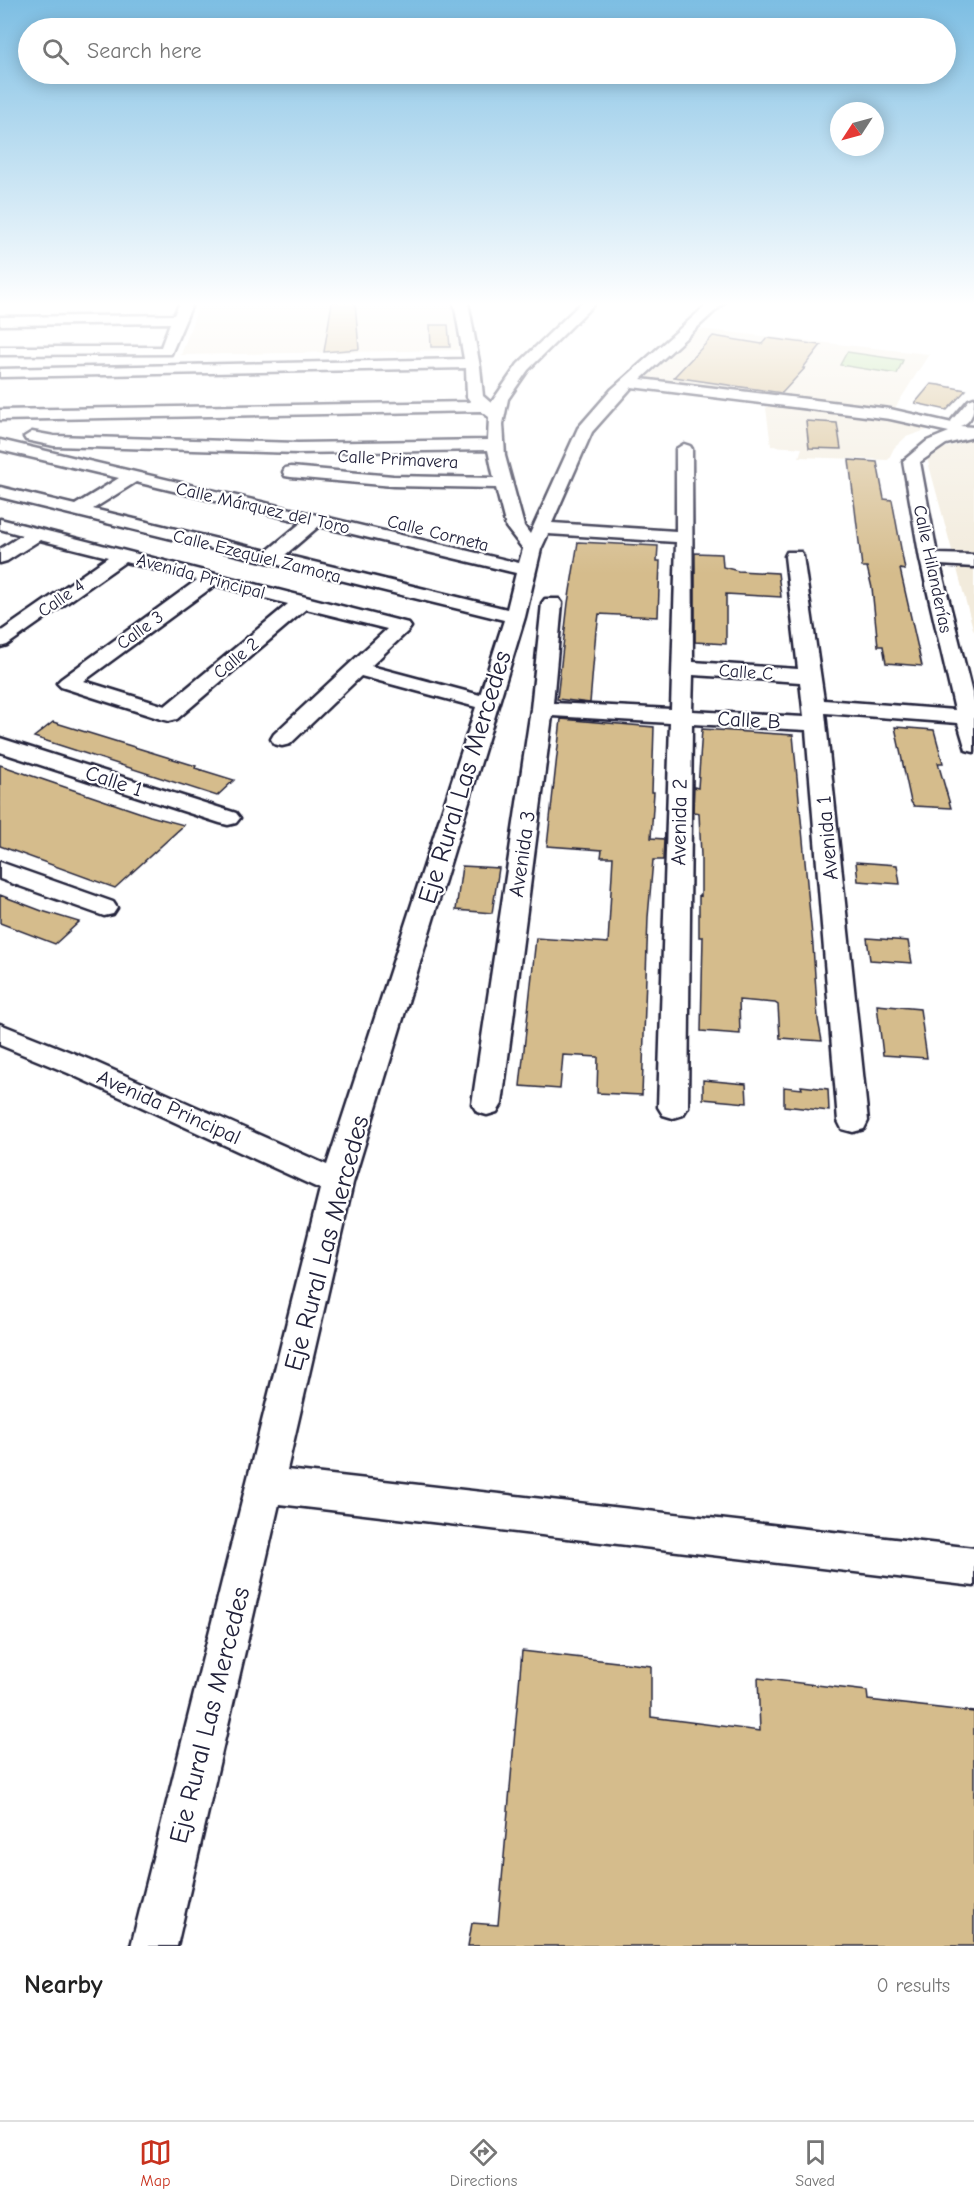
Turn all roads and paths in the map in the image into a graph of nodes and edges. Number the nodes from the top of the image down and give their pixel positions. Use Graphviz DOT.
graph roads {
  1 [pos="234,393"];
  2 [pos="394,393"];
  3 [pos="475,393"];
  4 [pos="505,393"];
  5 [pos="616,393"];
  6 [pos="717,393"];
  7 [pos="232,399"];
  8 [pos="974,403"];
  9 [pos="393,407"];
  10 [pos="491,411"];
  11 [pos="0,415"];
  12 [pos="967,429"];
  13 [pos="0,431"];
  14 [pos="69,442"];
  15 [pos="0,445"];
  16 [pos="496,445"];
  17 [pos="684,449"];
  18 [pos="291,471"];
  19 [pos="133,477"];
  20 [pos="504,483"];
  21 [pos="0,492"];
  22 [pos="78,512"];
  23 [pos="316,520"];
  24 [pos="0,524"];
  25 [pos="38,533"];
  26 [pos="685,537"];
  27 [pos="532,550"];
  28 [pos="123,555"];
  29 [pos="794,556"];
  30 [pos="0,557"];
  31 [pos="269,559"];
  32 [pos="929,559"];
  33 [pos="974,561"];
  34 [pos="212,578"];
  35 [pos="302,602"];
  36 [pos="552,603"];
  37 [pos="515,617"];
  38 [pos="0,641"];
  39 [pos="682,668"];
  40 [pos="357,669"];
  41 [pos="810,676"];
  42 [pos="487,703"];
  43 [pos="542,709"];
  44 [pos="169,714"];
  45 [pos="815,715"];
  46 [pos="681,717"];
  47 [pos="966,717"];
  48 [pos="282,740"];
  49 [pos="0,745"];
  50 [pos="974,745"];
  51 [pos="228,818"];
  52 [pos="0,870"];
  53 [pos="104,908"];
  54 [pos="0,1034"];
  55 [pos="487,1104"];
  56 [pos="673,1107"];
  57 [pos="853,1121"];
  58 [pos="338,1183"];
  59 [pos="265,1485"];
  60 [pos="974,1567"];
  61 [pos="154,1946"];
  1 -- 7 [label="street"];
  2 -- 9 [label="street"];
  3 -- 10 [label="street"];
  4 -- 10 [label="street"];
  5 -- 27 [label="street, Eje Rural Las Mercedes"];
  6 -- 12 [label="street"];
  7 -- 9 [label="street"];
  7 -- 11 [label="street"];
  8 -- 12 [label="street"];
  9 -- 10 [label="street"];
  10 -- 16 [label="street"];
  12 -- 32 [label="street, Calle Hilanderías"];
  13 -- 14 [label="street"];
  14 -- 16 [label="street"];
  14 -- 27 [label="street, Calle Corneta"];
  15 -- 19 [label="street, Calle Márquez del Toro"];
  16 -- 20 [label="street"];
  17 -- 26 [label="street, Avenida 2"];
  18 -- 20 [label="street, Calle Primavera"];
  19 -- 22 [label="street"];
  19 -- 23 [label="street, Calle Márquez del Toro"];
  20 -- 27 [label="street"];
  21 -- 22 [label="street, Calle Ezequiel Zamora"];
  22 -- 31 [label="street, Calle Ezequiel Zamora"];
  23 -- 27 [label="street, Calle Márquez del Toro"];
  23 -- 31 [label="street"];
  24 -- 25 [label="street, Avenida Principal"];
  25 -- 28 [label="street, Avenida Principal"];
  25 -- 30 [label="street"];
  26 -- 27 [label="street"];
  26 -- 39 [label="street, Avenida 2"];
  27 -- 37 [label="street, Eje Rural Las Mercedes"];
  28 -- 34 [label="street, Avenida Principal"];
  28 -- 38 [label="street, Calle 4"];
  29 -- 41 [label="street, Avenida 1"];
  31 -- 37 [label="street, Calle Ezequiel Zamora"];
  32 -- 33 [label="street"];
  32 -- 47 [label="street, Calle Hilanderías"];
  34 -- 35 [label="street, Avenida Principal"];
  34 -- 44 [label="street, Calle 3"];
  35 -- 40 [label="street, Avenida Principal"];
  35 -- 44 [label="street, Calle 2"];
  36 -- 43 [label="street, Avenida 3"];
  37 -- 42 [label="street, Eje Rural Las Mercedes"];
  39 -- 41 [label="street, Calle C"];
  39 -- 46 [label="street, Avenida 2"];
  40 -- 42 [label="street"];
  40 -- 48 [label="street"];
  41 -- 45 [label="street, Avenida 1"];
  42 -- 58 [label="street, Eje Rural Las Mercedes"];
  43 -- 46 [label="street, Calle B"];
  43 -- 55 [label="street, Avenida 3"];
  45 -- 46 [label="street, Calle B"];
  45 -- 47 [label="street, Calle B"];
  45 -- 57 [label="street, Avenida 1"];
  46 -- 56 [label="street, Avenida 2"];
  47 -- 50 [label="street, Calle Hilanderías"];
  49 -- 51 [label="street, Calle 1"];
  52 -- 53 [label="street"];
  54 -- 58 [label="street, Avenida Principal"];
  58 -- 59 [label="street, Eje Rural Las Mercedes"];
  59 -- 60 [label="street"];
  59 -- 61 [label="street, Eje Rural Las Mercedes"];
}
